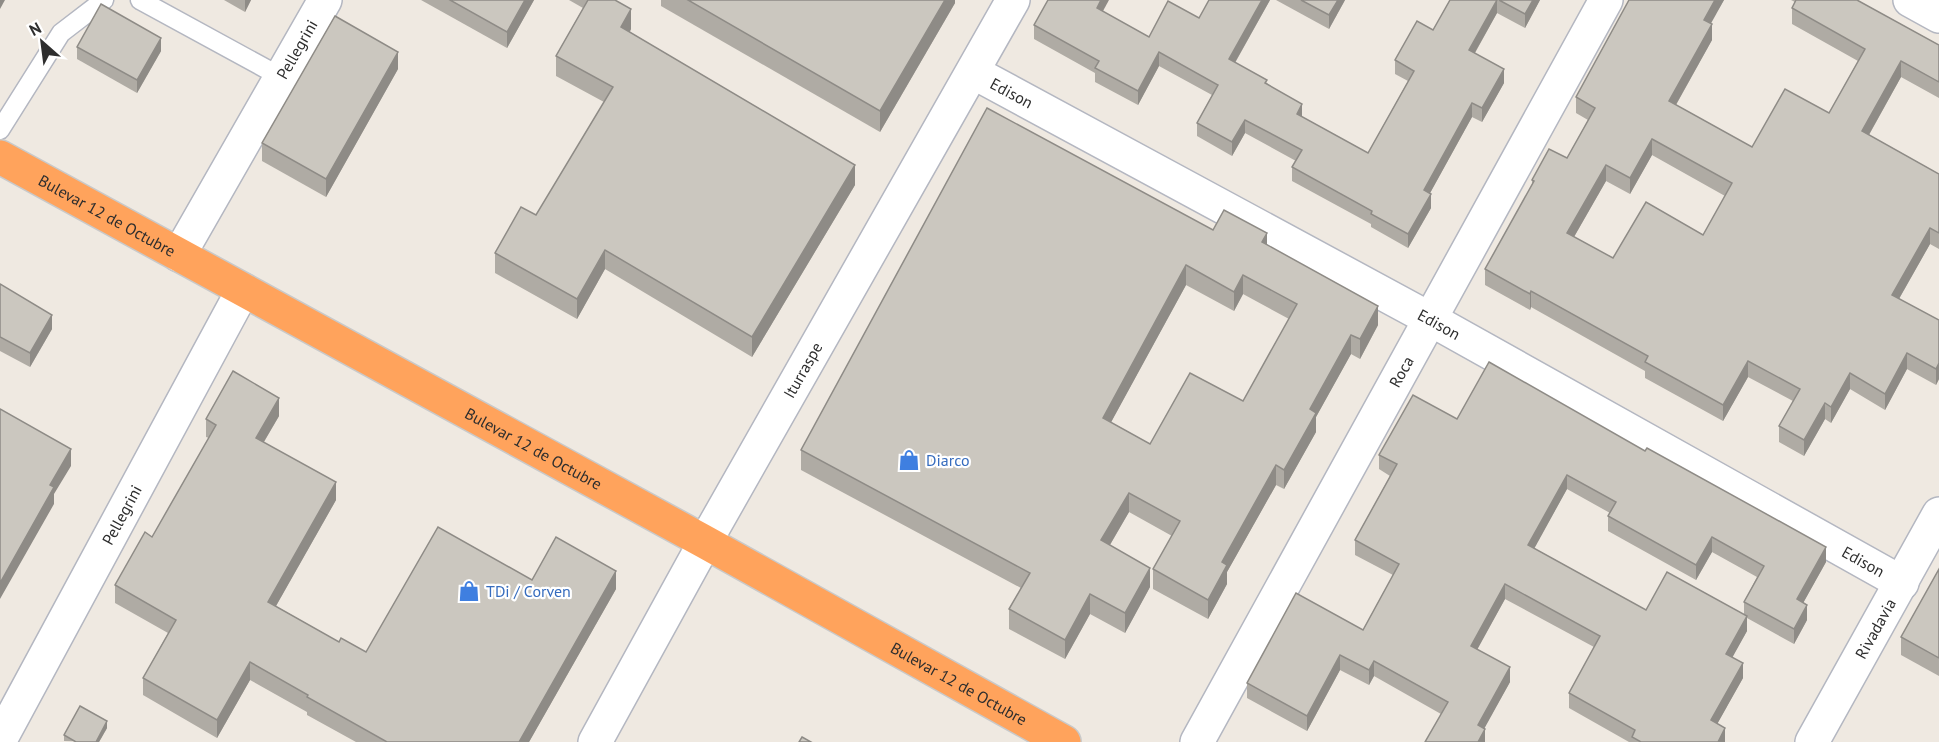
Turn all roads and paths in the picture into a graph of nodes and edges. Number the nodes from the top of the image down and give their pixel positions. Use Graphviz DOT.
graph roads {
  1 [pos="104,0"];
  2 [pos="140,0"];
  3 [pos="325,0"];
  4 [pos="1013,0"];
  5 [pos="1606,0"];
  6 [pos="1910,0"];
  7 [pos="1939,16"];
  8 [pos="973,72"];
  9 [pos="281,77"];
  10 [pos="0,130"];
  11 [pos="0,157"];
  12 [pos="179,255"];
  13 [pos="243,290"];
  14 [pos="1430,319"];
  15 [pos="1939,514"];
  16 [pos="705,542"];
  17 [pos="1902,583"];
  18 [pos="0,740"];
  19 [pos="595,742"];
  20 [pos="1064,742"];
  21 [pos="1197,742"];
  22 [pos="1812,742"];
  1 -- 10 [label="lane"];
  2 -- 9 [label="lane"];
  3 -- 9 [label="street, Pellegrini"];
  4 -- 8 [label="street, Iturraspe"];
  5 -- 14 [label="street, Roca"];
  6 -- 7 [label="street"];
  8 -- 14 [label="street, Edison"];
  8 -- 16 [label="street, Iturraspe"];
  9 -- 12 [label="street, Pellegrini"];
  11 -- 12 [label="highway, Bulevar 12 de Octubre"];
  12 -- 13 [label="highway, Bulevar 12 de Octubre"];
  13 -- 16 [label="highway, Bulevar 12 de Octubre"];
  13 -- 18 [label="street, Pellegrini"];
  14 -- 17 [label="street, Edison"];
  14 -- 21 [label="street, Roca"];
  15 -- 17 [label="street, Rivadavia"];
  16 -- 19 [label="street, Iturraspe"];
  16 -- 20 [label="highway, Bulevar 12 de Octubre"];
  17 -- 22 [label="street, Rivadavia"];
}
